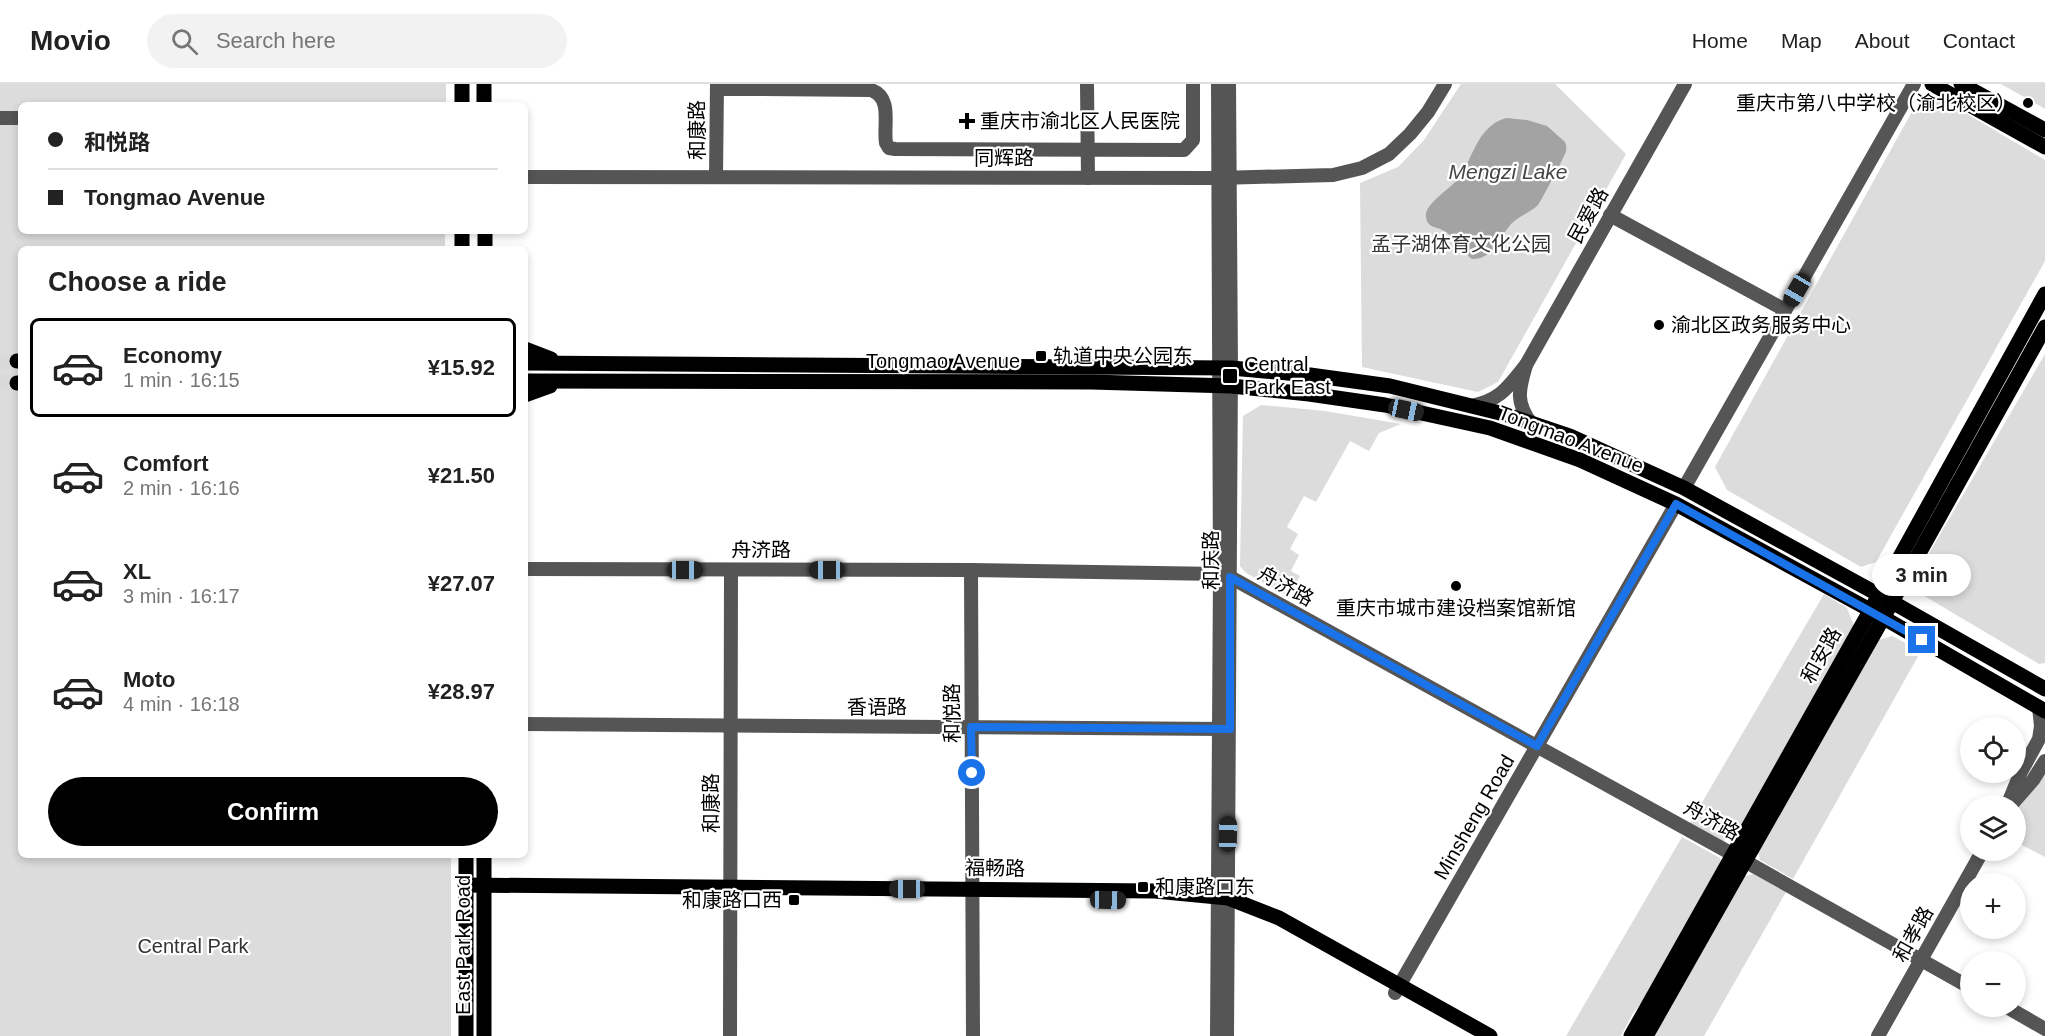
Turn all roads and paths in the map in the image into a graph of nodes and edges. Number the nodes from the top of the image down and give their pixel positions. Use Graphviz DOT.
graph roads {
  1 [pos="462,84"];
  2 [pos="484,84"];
  3 [pos="871,84"];
  4 [pos="1087,84"];
  5 [pos="1193,84"];
  6 [pos="1218,84"];
  7 [pos="1228,84"];
  8 [pos="1445,84"];
  9 [pos="1685,84"];
  10 [pos="1914,84"];
  11 [pos="1932,84"];
  12 [pos="1961,84"];
  13 [pos="717,87"];
  14 [pos="757,87"];
  15 [pos="856,90"];
  16 [pos="462,102"];
  17 [pos="484,102"];
  18 [pos="0,118"];
  19 [pos="18,118"];
  20 [pos="2045,130"];
  21 [pos="2045,147"];
  22 [pos="1088,150"];
  23 [pos="528,177"];
  24 [pos="716,177"];
  25 [pos="1088,178"];
  26 [pos="1223,178"];
  27 [pos="1610,215"];
  28 [pos="2045,294"];
  29 [pos="1785,310"];
  30 [pos="2045,327"];
  31 [pos="528,350"];
  32 [pos="528,363"];
  33 [pos="563,363"];
  34 [pos="1526,365"];
  35 [pos="1224,369"];
  36 [pos="528,381"];
  37 [pos="564,381"];
  38 [pos="1224,386"];
  39 [pos="528,394"];
  40 [pos="1471,406"];
  41 [pos="1532,423"];
  42 [pos="1684,488"];
  43 [pos="1676,504"];
  44 [pos="528,569"];
  45 [pos="731,570"];
  46 [pos="971,570"];
  47 [pos="1225,576"];
  48 [pos="1886,598"];
  49 [pos="1877,614"];
  50 [pos="2045,688"];
  51 [pos="2042,709"];
  52 [pos="528,724"];
  53 [pos="731,725"];
  54 [pos="971,727"];
  55 [pos="1223,729"];
  56 [pos="1537,746"];
  57 [pos="2045,761"];
  58 [pos="2013,795"];
  59 [pos="2019,795"];
  60 [pos="465,858"];
  61 [pos="484,858"];
  62 [pos="1740,858"];
  63 [pos="1977,861"];
  64 [pos="465,890"];
  65 [pos="484,890"];
  66 [pos="731,892"];
  67 [pos="973,894"];
  68 [pos="1222,902"];
  69 [pos="1921,960"];
  70 [pos="1960,982"];
  71 [pos="1397,989"];
  72 [pos="2024,1017"];
  73 [pos="2045,1029"];
  74 [pos="466,1036"];
  75 [pos="484,1036"];
  76 [pos="730,1036"];
  77 [pos="973,1036"];
  78 [pos="1217,1036"];
  79 [pos="1227,1036"];
  80 [pos="1470,1036"];
  81 [pos="1490,1036"];
  82 [pos="1631,1036"];
  83 [pos="1646,1036"];
  84 [pos="1878,1036"];
  1 -- 16 [label="main road"];
  2 -- 17 [label="main road"];
  3 -- 15 [label="street"];
  4 -- 22 [label="street"];
  5 -- 22 [label="street"];
  6 -- 26 [label="street, 和庆路"];
  7 -- 26 [label="street, 和庆路"];
  8 -- 26 [label="street, 同辉路"];
  9 -- 27 [label="street, 民爱路"];
  10 -- 29 [label="street"];
  11 -- 21 [label="main road"];
  12 -- 20 [label="main road"];
  13 -- 14 [label="street"];
  13 -- 24 [label="street, 和康路"];
  14 -- 15 [label="street"];
  15 -- 22 [label="street"];
  18 -- 19 [label="street"];
  22 -- 25 [label="street"];
  23 -- 24 [label="street, 同辉路"];
  24 -- 25 [label="street, 同辉路"];
  25 -- 26 [label="street, 同辉路"];
  26 -- 35 [label="street, 和庆路"];
  27 -- 29 [label="street"];
  27 -- 34 [label="street, 民爱路"];
  28 -- 48 [label="main road, 和安路"];
  29 -- 42 [label="street"];
  30 -- 48 [label="main road, 和安路"];
  31 -- 33 [label="main road"];
  32 -- 33 [label="main road, Tongmao Avenue"];
  33 -- 35 [label="main road, Tongmao Avenue"];
  34 -- 40 [label="street"];
  34 -- 41 [label="street"];
  35 -- 38 [label="street, 和庆路"];
  35 -- 40 [label="main road, Tongmao Avenue"];
  36 -- 37 [label="main road, Tongmao Avenue"];
  37 -- 38 [label="main road, Tongmao Avenue"];
  37 -- 39 [label="main road"];
  38 -- 43 [label="main road, Tongmao Avenue"];
  38 -- 47 [label="street, 和庆路"];
  40 -- 41 [label="main road, Tongmao Avenue"];
  41 -- 42 [label="main road, Tongmao Avenue"];
  42 -- 48 [label="main road, Tongmao Avenue"];
  43 -- 49 [label="main road, Tongmao Avenue"];
  43 -- 56 [label="street, Minsheng Road"];
  44 -- 45 [label="street, 舟济路"];
  45 -- 46 [label="street, 舟济路"];
  45 -- 53 [label="street, 和康路"];
  46 -- 47 [label="street, 舟济路"];
  46 -- 54 [label="street, 和悦路"];
  47 -- 55 [label="street, 和庆路"];
  47 -- 56 [label="street, 舟济路"];
  48 -- 49 [label="main road, 和安路"];
  48 -- 50 [label="main road, Tongmao Avenue"];
  49 -- 51 [label="main road, Tongmao Avenue"];
  49 -- 62 [label="main road, 和安路"];
  51 -- 58 [label="street"];
  52 -- 53 [label="street, 香语路"];
  53 -- 54 [label="street, 香语路"];
  53 -- 66 [label="street, 和康路"];
  54 -- 55 [label="street, 香语路"];
  54 -- 67 [label="street, 和悦路"];
  55 -- 68 [label="street, 和庆路"];
  56 -- 62 [label="street, 舟济路"];
  56 -- 71 [label="street, Minsheng Road"];
  57 -- 59 [label="street"];
  60 -- 64 [label="main road, East Park Road"];
  61 -- 65 [label="main road, East Park Road"];
  62 -- 69 [label="street, 舟济路"];
  62 -- 82 [label="main road, 和安路"];
  62 -- 83 [label="main road, 和安路"];
  63 -- 69 [label="street, 和孝路"];
  64 -- 65 [label="main road, 福畅路"];
  64 -- 74 [label="main road, East Park Road"];
  65 -- 66 [label="main road, 福畅路"];
  65 -- 75 [label="main road, East Park Road"];
  66 -- 67 [label="main road, 福畅路"];
  66 -- 76 [label="street, 和康路"];
  67 -- 68 [label="main road, 福畅路"];
  67 -- 77 [label="street, 和悦路"];
  68 -- 71 [label="main road, 福畅路"];
  68 -- 78 [label="street, 和庆路"];
  68 -- 79 [label="street, 和庆路"];
  69 -- 70 [label="street, 舟济路"];
  69 -- 84 [label="street, 和孝路"];
  71 -- 80 [label="main road, 福畅路"];
  71 -- 81 [label="main road, 福畅路"];
  72 -- 73 [label="street"];
}
